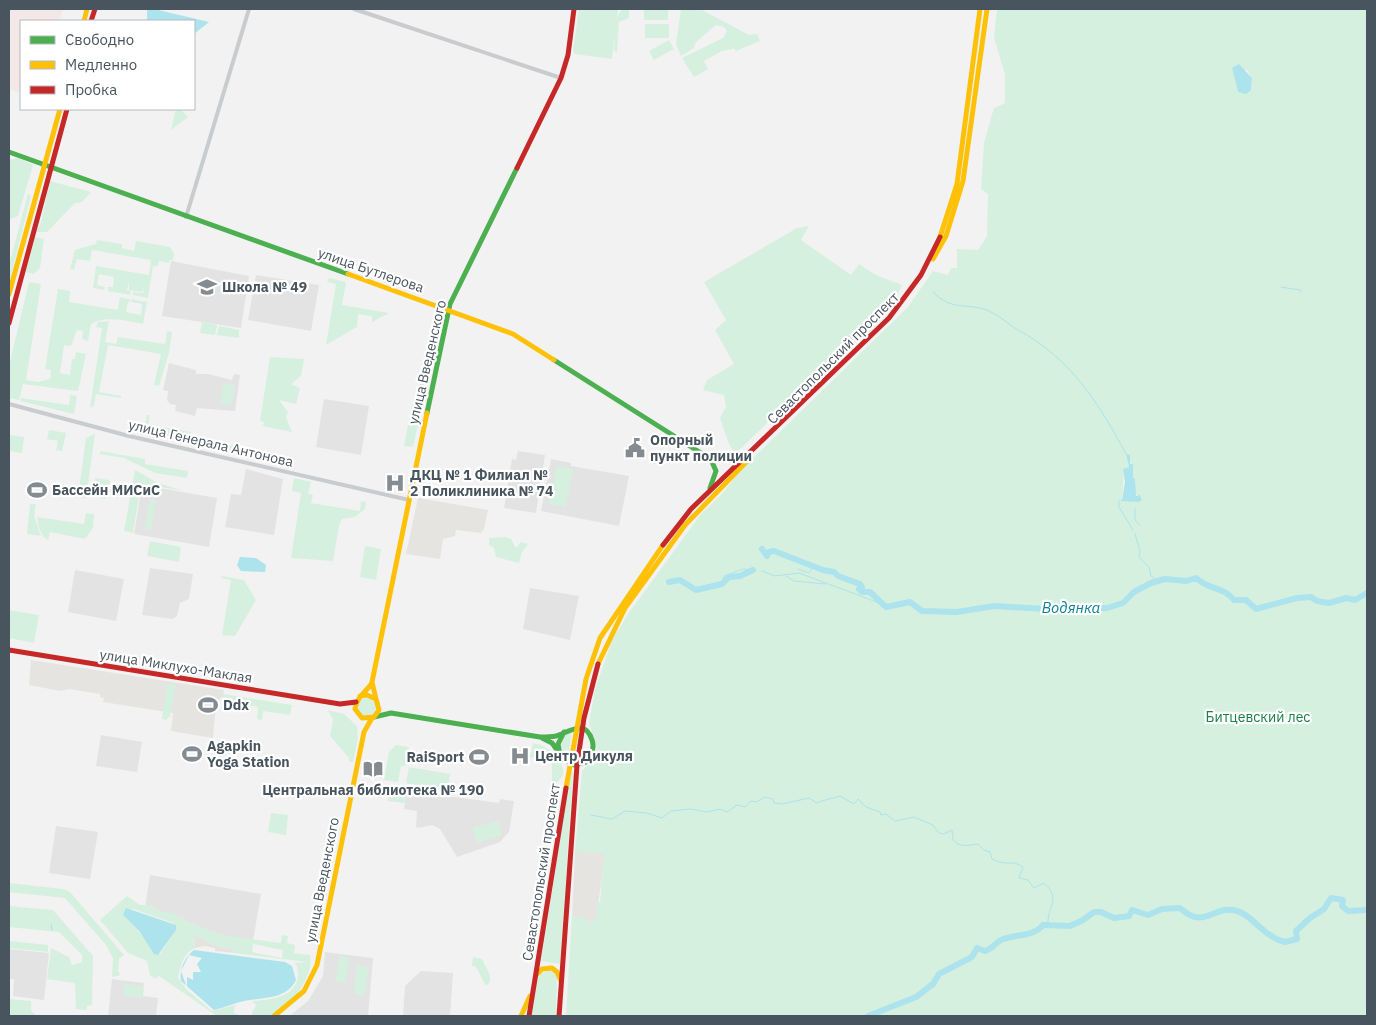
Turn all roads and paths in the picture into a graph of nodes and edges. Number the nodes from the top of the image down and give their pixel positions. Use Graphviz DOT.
graph roads {
  1 [pos="249,9"];
  2 [pos="354,9"];
  3 [pos="574,9"];
  4 [pos="980,9"];
  5 [pos="986,9"];
  6 [pos="561,78"];
  7 [pos="60,110"];
  8 [pos="67,110"];
  9 [pos="9,152"];
  10 [pos="47,167"];
  11 [pos="186,217"];
  12 [pos="9,294"];
  13 [pos="448,309"];
  14 [pos="9,323"];
  15 [pos="9,404"];
  16 [pos="704,455"];
  17 [pos="745,458"];
  18 [pos="709,491"];
  19 [pos="409,500"];
  20 [pos="664,543"];
  21 [pos="669,547"];
  22 [pos="9,650"];
  23 [pos="372,682"];
  24 [pos="360,696"];
  25 [pos="377,701"];
  26 [pos="356,702"];
  27 [pos="340,704"];
  28 [pos="391,713"];
  29 [pos="358,715"];
  30 [pos="373,717"];
  31 [pos="576,727"];
  32 [pos="582,728"];
  33 [pos="364,732"];
  34 [pos="564,732"];
  35 [pos="540,737"];
  36 [pos="560,755"];
  37 [pos="570,764"];
  38 [pos="577,765"];
  39 [pos="536,976"];
  40 [pos="561,984"];
  41 [pos="534,986"];
  42 [pos="274,1016"];
  43 [pos="521,1016"];
  44 [pos="529,1016"];
  45 [pos="560,1016"];
  1 -- 11 [label="street"];
  2 -- 6 [label="street"];
  3 -- 6 [label="main road, улица Введенского"];
  4 -- 17 [label="main road, Севастопольский проспект"];
  5 -- 21 [label="main road, Севастопольский проспект"];
  6 -- 13 [label="main road, улица Введенского"];
  7 -- 10 [label="main road"];
  8 -- 10 [label="main road"];
  9 -- 10 [label="main road, улица Бутлерова"];
  10 -- 11 [label="main road, улица Бутлерова"];
  10 -- 12 [label="main road"];
  10 -- 14 [label="main road"];
  11 -- 13 [label="main road, улица Бутлерова"];
  13 -- 16 [label="main road, улица Бутлерова"];
  13 -- 19 [label="main road, улица Введенского"];
  15 -- 19 [label="street, улица Генерала Антонова"];
  16 -- 17 [label="main road, улица Бутлерова"];
  16 -- 18 [label="main road"];
  17 -- 18 [label="main road, Севастопольский проспект"];
  18 -- 20 [label="main road, Севастопольский проспект"];
  19 -- 23 [label="main road, улица Введенского"];
  20 -- 21 [label="street"];
  20 -- 31 [label="main road, Севастопольский проспект"];
  21 -- 32 [label="main road, Севастопольский проспект"];
  22 -- 27 [label="main road, улица Миклухо-Маклая"];
  23 -- 24 [label="main road, улица Введенского"];
  23 -- 25 [label="main road, улица Введенского"];
  24 -- 25 [label="main road"];
  24 -- 26 [label="main road"];
  25 -- 28 [label="main road"];
  25 -- 30 [label="main road"];
  26 -- 27 [label="main road, улица Миклухо-Маклая"];
  26 -- 29 [label="main road"];
  27 -- 29 [label="main road, улица Миклухо-Маклая"];
  28 -- 30 [label="main road"];
  28 -- 35 [label="main road"];
  29 -- 30 [label="main road"];
  29 -- 33 [label="main road, улица Введенского"];
  30 -- 33 [label="main road, улица Введенского"];
  31 -- 32 [label="main road"];
  31 -- 34 [label="main road"];
  31 -- 37 [label="main road, Севастопольский проспект"];
  32 -- 38 [label="main road, Севастопольский проспект"];
  32 -- 38 [label="main road"];
  33 -- 42 [label="main road, улица Введенского"];
  34 -- 35 [label="main road"];
  34 -- 36 [label="main road"];
  35 -- 36 [label="main road"];
  36 -- 37 [label="main road"];
  37 -- 38 [label="main road"];
  37 -- 39 [label="main road, Севастопольский проспект"];
  38 -- 40 [label="main road, Севастопольский проспект"];
  39 -- 40 [label="main road"];
  39 -- 41 [label="main road, Севастопольский проспект"];
  40 -- 45 [label="main road, Севастопольский проспект"];
  41 -- 43 [label="main road"];
  41 -- 44 [label="main road, Севастопольский проспект"];
}
